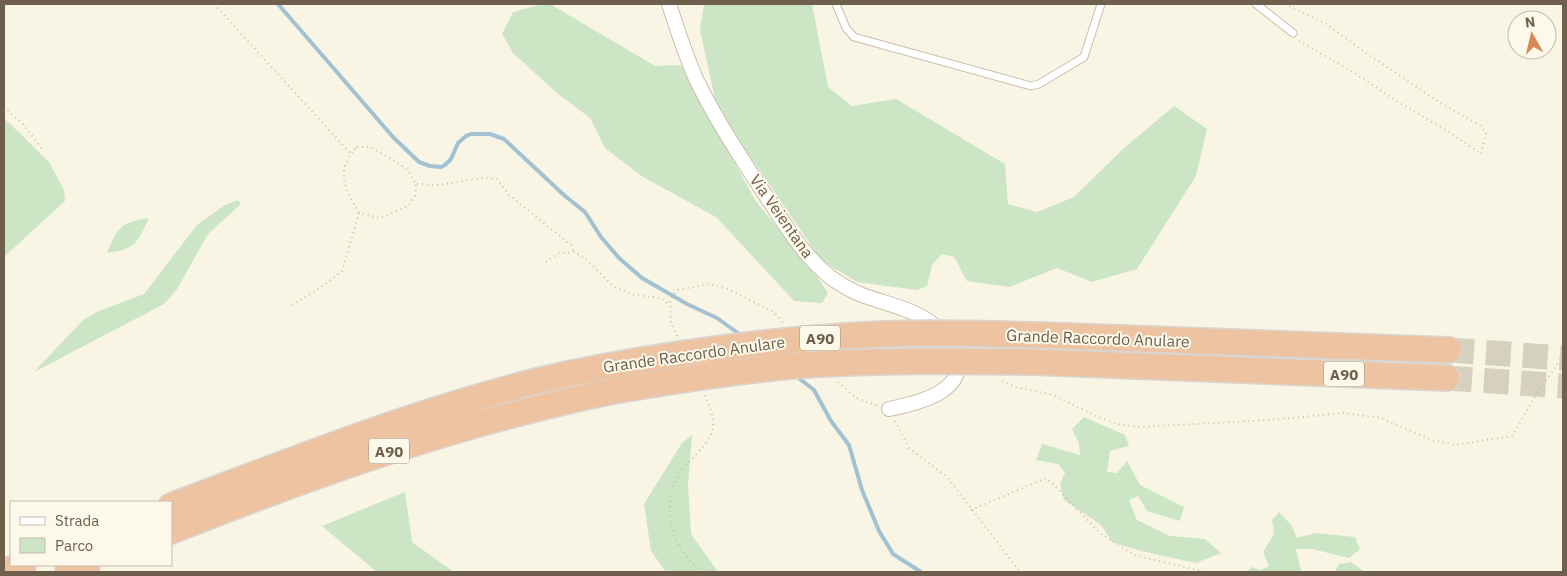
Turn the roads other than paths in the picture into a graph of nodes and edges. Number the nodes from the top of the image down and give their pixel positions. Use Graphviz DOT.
graph roads {
  1 [pos="669,4"];
  2 [pos="836,4"];
  3 [pos="1102,4"];
  4 [pos="1256,4"];
  5 [pos="1293,34"];
  6 [pos="1449,350"];
  7 [pos="1447,378"];
  8 [pos="889,409"];
  9 [pos="172,506"];
  10 [pos="172,531"];
  11 [pos="20,566"];
  12 [pos="84,566"];
  13 [pos="4,572"];
  14 [pos="68,572"];
  1 -- 8 [label="street, Via Veientana"];
  2 -- 3 [label="lane"];
  4 -- 5 [label="lane"];
  6 -- 9 [label="highway, Grande Raccordo Anulare / A90, bridge"];
  7 -- 10 [label="highway, Grande Raccordo Anulare / A90, bridge"];
  11 -- 13 [label="highway"];
  12 -- 14 [label="highway"];
}
